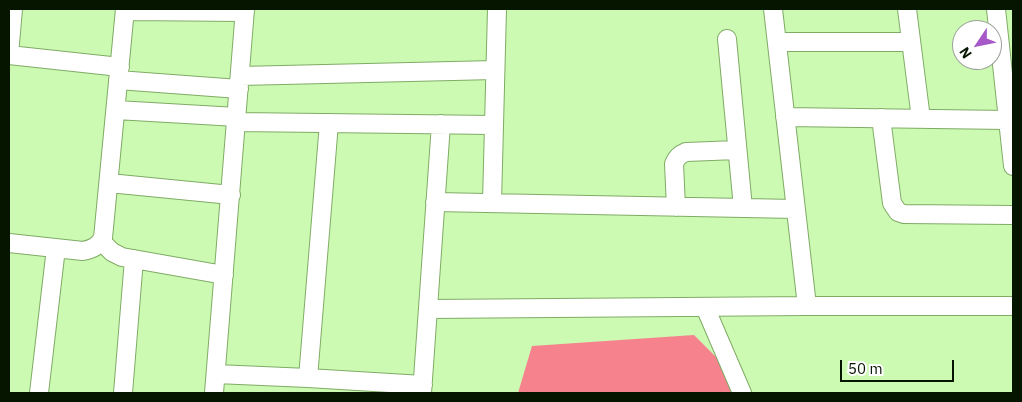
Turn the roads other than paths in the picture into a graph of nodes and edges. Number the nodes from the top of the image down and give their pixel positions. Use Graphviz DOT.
graph roads {
  1 [pos="13,9"];
  2 [pos="497,9"];
  3 [pos="773,9"];
  4 [pos="907,9"];
  5 [pos="996,9"];
  6 [pos="125,10"];
  7 [pos="245,11"];
  8 [pos="727,39"];
  9 [pos="777,42"];
  10 [pos="912,42"];
  11 [pos="9,55"];
  12 [pos="1008,65"];
  13 [pos="495,70"];
  14 [pos="119,74"];
  15 [pos="239,83"];
  16 [pos="116,110"];
  17 [pos="785,117"];
  18 [pos="881,118"];
  19 [pos="237,119"];
  20 [pos="921,119"];
  21 [pos="1008,120"];
  22 [pos="329,123"];
  23 [pos="441,124"];
  24 [pos="494,125"];
  25 [pos="737,150"];
  26 [pos="1013,166"];
  27 [pos="108,183"];
  28 [pos="230,195"];
  29 [pos="435,202"];
  30 [pos="492,203"];
  31 [pos="676,207"];
  32 [pos="743,208"];
  33 [pos="796,209"];
  34 [pos="1013,215"];
  35 [pos="101,241"];
  36 [pos="9,243"];
  37 [pos="56,248"];
  38 [pos="134,259"];
  39 [pos="224,275"];
  40 [pos="807,306"];
  41 [pos="1013,306"];
  42 [pos="705,307"];
  43 [pos="428,309"];
  44 [pos="216,374"];
  45 [pos="308,378"];
  46 [pos="422,389"];
  47 [pos="40,393"];
  48 [pos="123,393"];
  49 [pos="214,393"];
  50 [pos="742,393"];
  1 -- 11 [label="street"];
  2 -- 13 [label="street"];
  3 -- 9 [label="street"];
  4 -- 10 [label="street"];
  5 -- 12 [label="street"];
  6 -- 7 [label="street"];
  6 -- 14 [label="street"];
  7 -- 15 [label="street"];
  8 -- 25 [label="street"];
  9 -- 10 [label="street"];
  9 -- 17 [label="street"];
  10 -- 20 [label="street"];
  11 -- 14 [label="street"];
  12 -- 21 [label="street"];
  13 -- 15 [label="street"];
  13 -- 24 [label="street"];
  14 -- 15 [label="street"];
  14 -- 16 [label="street"];
  15 -- 19 [label="street"];
  16 -- 19 [label="street"];
  16 -- 27 [label="street"];
  17 -- 18 [label="street"];
  17 -- 33 [label="street"];
  18 -- 20 [label="street"];
  18 -- 34 [label="street"];
  19 -- 22 [label="street"];
  19 -- 28 [label="street"];
  20 -- 21 [label="street"];
  21 -- 26 [label="street"];
  22 -- 23 [label="street"];
  22 -- 45 [label="street"];
  23 -- 24 [label="street"];
  23 -- 29 [label="street"];
  24 -- 30 [label="street"];
  25 -- 31 [label="street"];
  25 -- 32 [label="street"];
  27 -- 28 [label="street"];
  27 -- 35 [label="street"];
  28 -- 39 [label="street"];
  29 -- 30 [label="street"];
  29 -- 43 [label="street"];
  30 -- 31 [label="street"];
  31 -- 32 [label="street"];
  32 -- 33 [label="street"];
  33 -- 40 [label="street"];
  35 -- 37 [label="street"];
  35 -- 38 [label="street"];
  36 -- 37 [label="street"];
  37 -- 47 [label="street"];
  38 -- 39 [label="street"];
  38 -- 48 [label="street"];
  39 -- 44 [label="street"];
  40 -- 41 [label="street"];
  40 -- 42 [label="street"];
  42 -- 43 [label="street"];
  42 -- 50 [label="street"];
  43 -- 46 [label="street"];
  44 -- 45 [label="street"];
  44 -- 49 [label="street"];
  45 -- 46 [label="street"];
}
